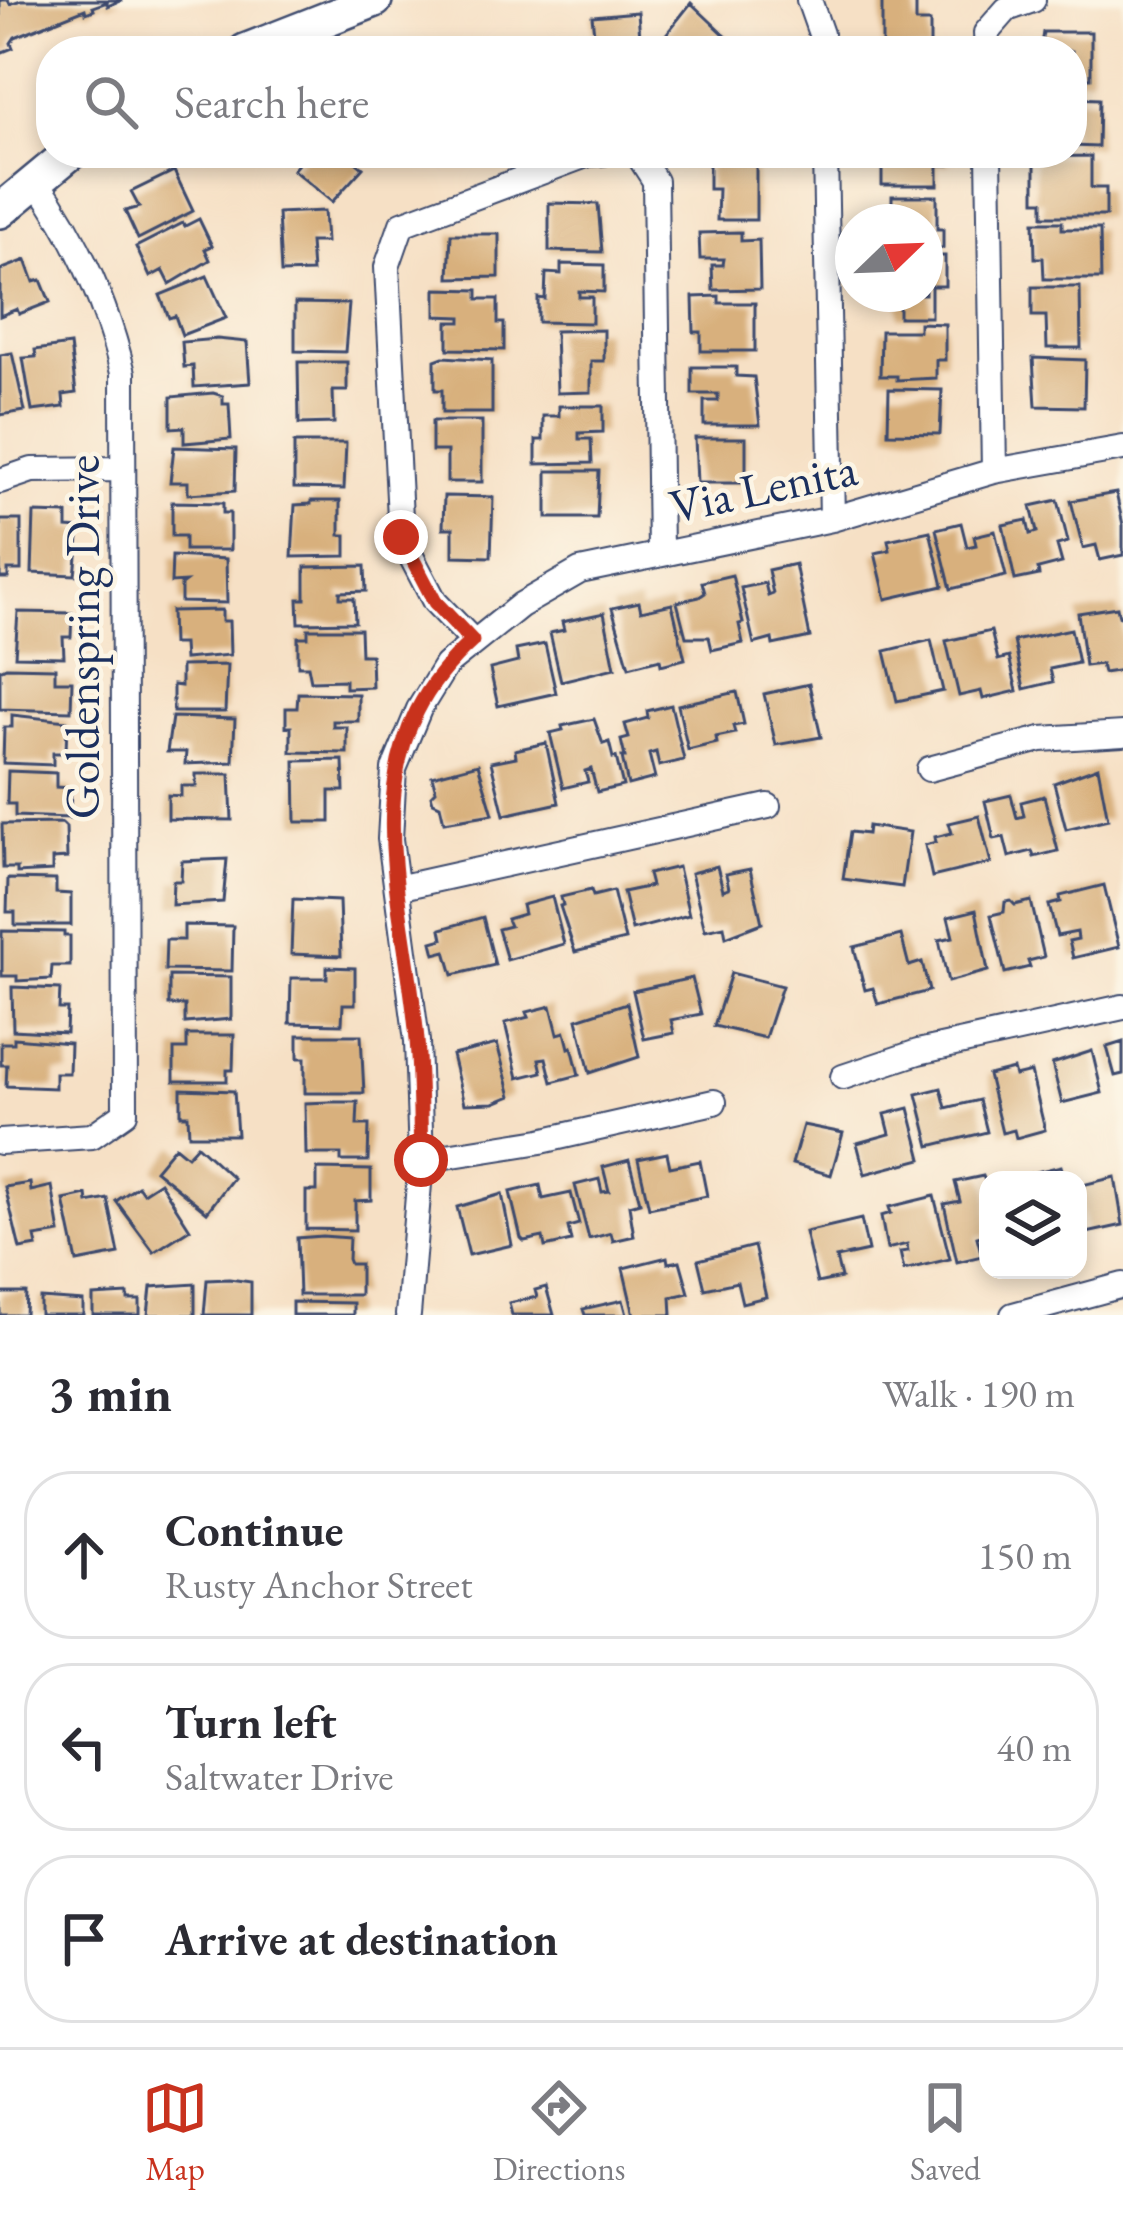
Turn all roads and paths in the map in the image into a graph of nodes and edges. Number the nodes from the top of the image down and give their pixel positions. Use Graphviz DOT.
graph roads {
  1 [pos="375,0"];
  2 [pos="809,0"];
  3 [pos="1033,0"];
  4 [pos="283,36"];
  5 [pos="821,36"];
  6 [pos="990,36"];
  7 [pos="53,168"];
  8 [pos="552,168"];
  9 [pos="647,168"];
  10 [pos="825,168"];
  11 [pos="988,168"];
  12 [pos="37,182"];
  13 [pos="0,211"];
  14 [pos="1123,448"];
  15 [pos="123,469"];
  16 [pos="994,472"];
  17 [pos="0,481"];
  18 [pos="832,519"];
  19 [pos="660,552"];
  20 [pos="472,641"];
  21 [pos="1123,734"];
  22 [pos="928,769"];
  23 [pos="768,806"];
  24 [pos="397,888"];
  25 [pos="1123,1006"];
  26 [pos="843,1077"];
  27 [pos="714,1102"];
  28 [pos="0,1142"];
  29 [pos="421,1160"];
  30 [pos="1123,1285"];
  31 [pos="408,1315"];
  32 [pos="1013,1315"];
  1 -- 4 [label="main road"];
  2 -- 5 [label="street"];
  3 -- 6 [label="street"];
  7 -- 12 [label="main road"];
  8 -- 20 [label="street"];
  9 -- 19 [label="street"];
  10 -- 18 [label="street"];
  11 -- 16 [label="street"];
  12 -- 13 [label="main road"];
  12 -- 15 [label="street, Goldenspring Drive"];
  14 -- 16 [label="street, Via Lenita"];
  15 -- 17 [label="street"];
  15 -- 28 [label="street, Goldenspring Drive"];
  16 -- 18 [label="street, Via Lenita"];
  18 -- 19 [label="street, Via Lenita"];
  19 -- 20 [label="street, Via Lenita"];
  20 -- 24 [label="street, Via Lenita"];
  21 -- 22 [label="street"];
  23 -- 24 [label="street"];
  24 -- 29 [label="street, Via Lenita"];
  25 -- 26 [label="street"];
  27 -- 29 [label="street"];
  29 -- 31 [label="street, Via Lenita"];
  30 -- 32 [label="street"];
}
